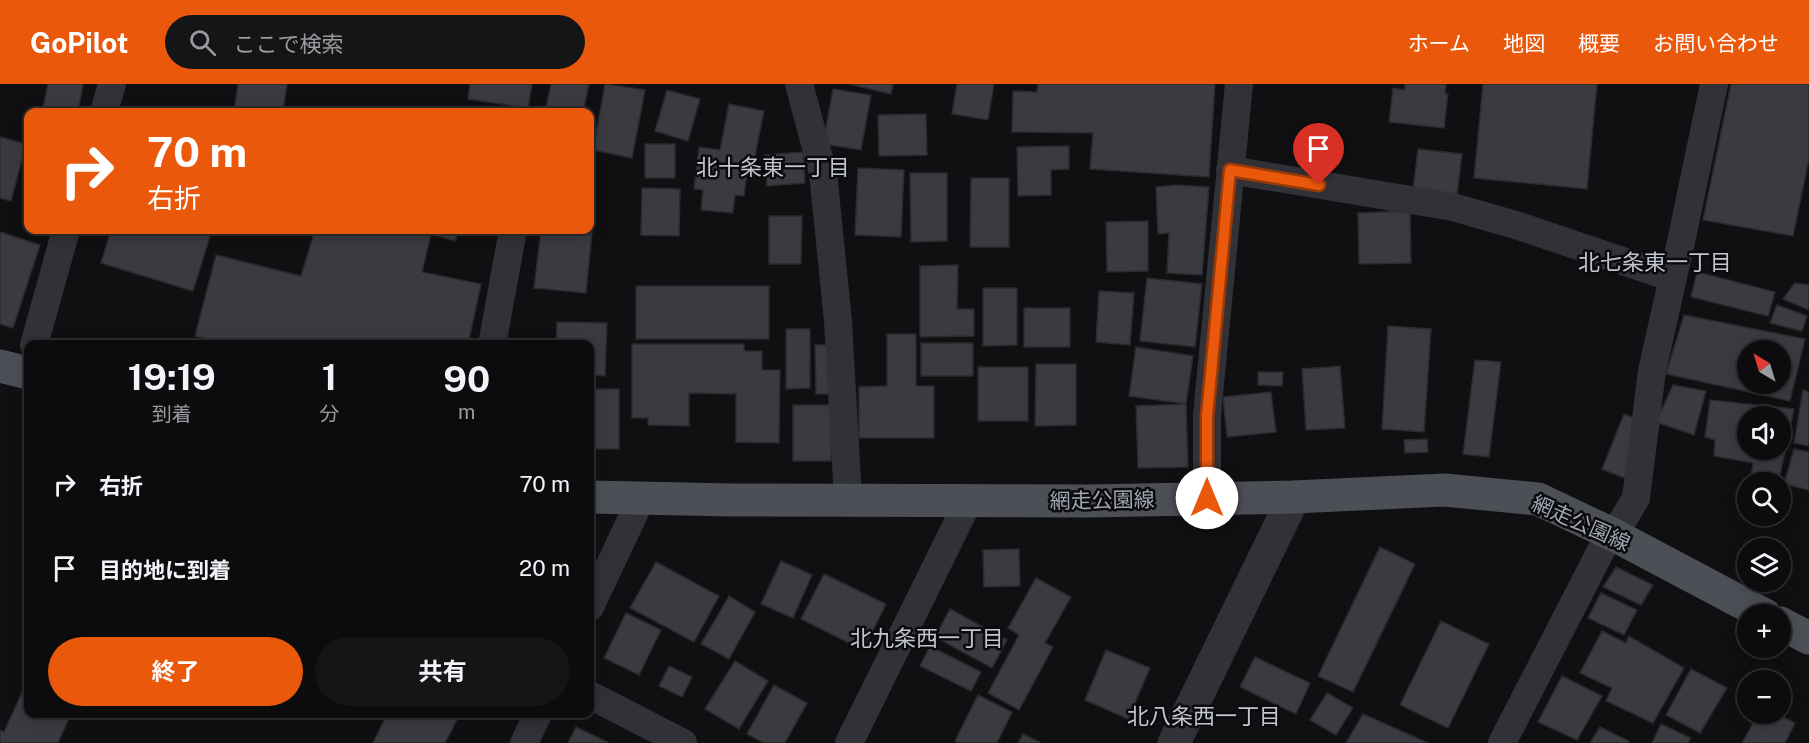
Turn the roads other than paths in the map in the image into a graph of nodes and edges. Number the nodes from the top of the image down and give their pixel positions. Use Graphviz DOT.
graph roads {
  1 [pos="112,84"];
  2 [pos="799,84"];
  3 [pos="1239,84"];
  4 [pos="1714,84"];
  5 [pos="105,108"];
  6 [pos="1230,170"];
  7 [pos="65,234"];
  8 [pos="512,234"];
  9 [pos="1673,278"];
  10 [pos="32,340"];
  11 [pos="493,340"];
  12 [pos="594,497"];
  13 [pos="1294,497"];
  14 [pos="1207,498"];
  15 [pos="641,499"];
  16 [pos="848,499"];
  17 [pos="969,500"];
  18 [pos="1614,535"];
  19 [pos="594,599"];
  20 [pos="1745,604"];
  21 [pos="1791,629"];
  22 [pos="1809,638"];
  23 [pos="594,697"];
  24 [pos="536,718"];
  25 [pos="524,743"];
  26 [pos="684,743"];
  27 [pos="849,743"];
  28 [pos="1174,743"];
  29 [pos="1502,743"];
  1 -- 5 [label="street"];
  2 -- 16 [label="street"];
  3 -- 6 [label="street"];
  4 -- 9 [label="street"];
  6 -- 9 [label="street"];
  6 -- 14 [label="street"];
  7 -- 10 [label="street"];
  8 -- 11 [label="street"];
  9 -- 18 [label="street"];
  12 -- 15 [label="main road, 網走公園線"];
  13 -- 14 [label="main road, 網走公園線"];
  13 -- 18 [label="main road, 網走公園線"];
  13 -- 28 [label="street"];
  14 -- 17 [label="main road, 網走公園線"];
  15 -- 16 [label="main road, 網走公園線"];
  15 -- 19 [label="street"];
  16 -- 17 [label="main road, 網走公園線"];
  17 -- 27 [label="street"];
  18 -- 20 [label="main road, 網走公園線"];
  18 -- 29 [label="street"];
  21 -- 22 [label="main road"];
  23 -- 26 [label="street"];
  24 -- 25 [label="street"];
}
